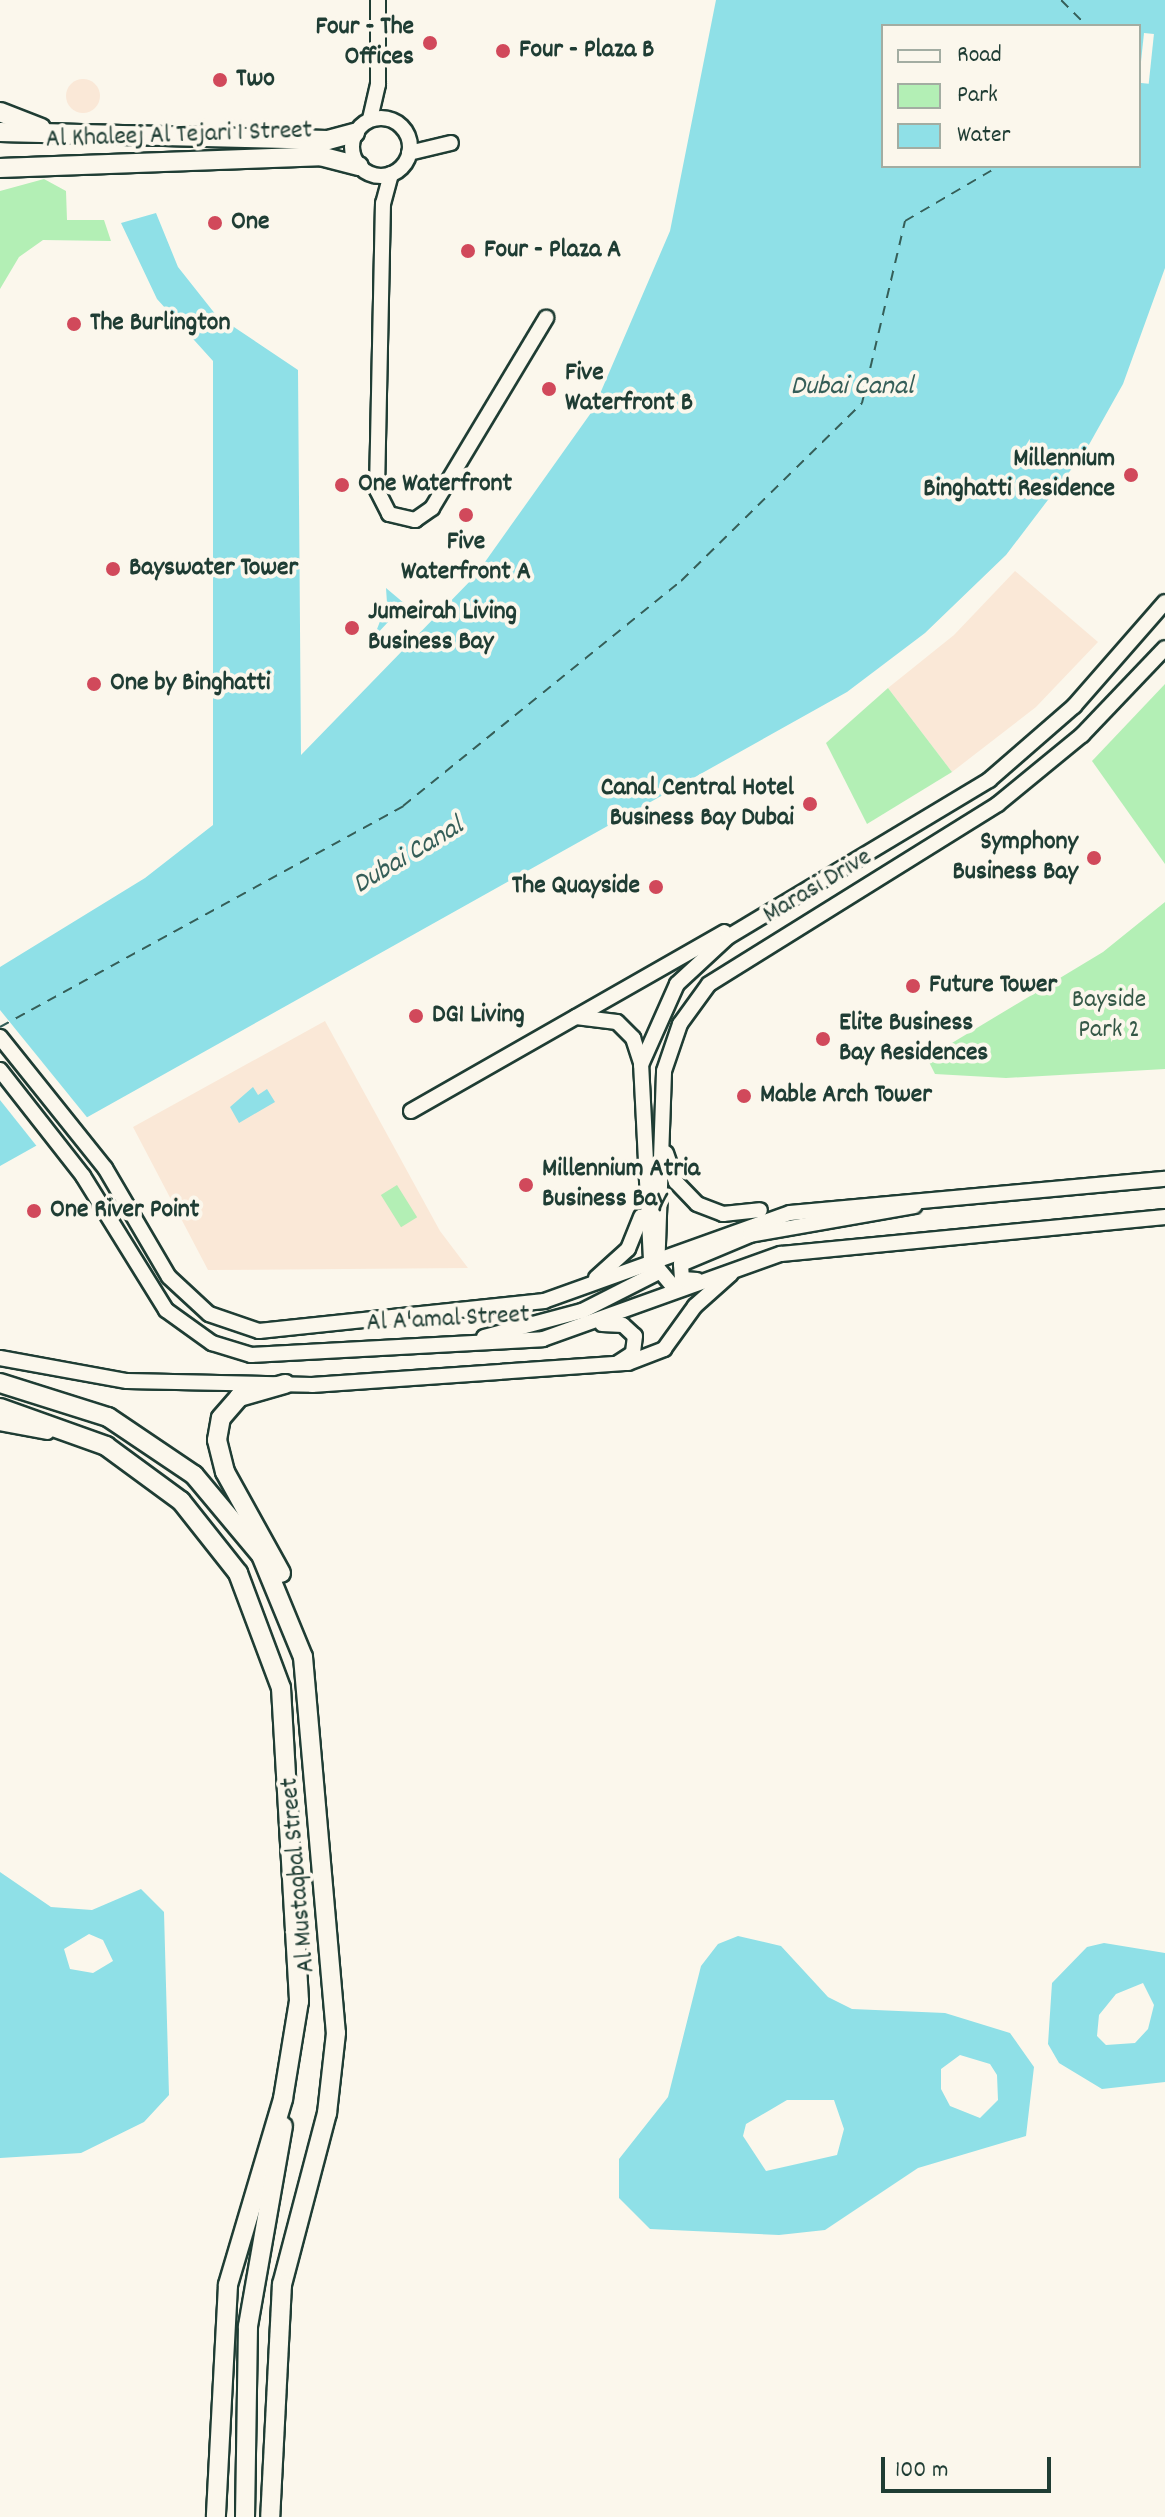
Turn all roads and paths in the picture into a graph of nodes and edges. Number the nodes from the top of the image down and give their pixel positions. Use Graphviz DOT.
graph roads {
  1 [pos="378,0"];
  2 [pos="378,84"];
  3 [pos="0,112"];
  4 [pos="388,118"];
  5 [pos="370,119"];
  6 [pos="0,132"];
  7 [pos="51,133"];
  8 [pos="355,133"];
  9 [pos="451,143"];
  10 [pos="409,146"];
  11 [pos="8,168"];
  12 [pos="366,171"];
  13 [pos="391,174"];
  14 [pos="0,183"];
  15 [pos="383,203"];
  16 [pos="546,318"];
  17 [pos="1165,602"];
  18 [pos="1165,648"];
  19 [pos="814,869"];
  20 [pos="832,877"];
  21 [pos="748,925"];
  22 [pos="564,1020"];
  23 [pos="0,1037"];
  24 [pos="641,1065"];
  25 [pos="0,1070"];
  26 [pos="411,1111"];
  27 [pos="662,1137"];
  28 [pos="1165,1179"];
  29 [pos="941,1198"];
  30 [pos="644,1200"];
  31 [pos="875,1203"];
  32 [pos="1165,1217"];
  33 [pos="757,1260"];
  34 [pos="657,1263"];
  35 [pos="704,1279"];
  36 [pos="676,1290"];
  37 [pos="566,1295"];
  38 [pos="594,1324"];
  39 [pos="456,1341"];
  40 [pos="0,1358"];
  41 [pos="618,1362"];
  42 [pos="0,1373"];
  43 [pos="0,1383"];
  44 [pos="285,1384"];
  45 [pos="26,1387"];
  46 [pos="0,1408"];
  47 [pos="0,1423"];
  48 [pos="133,1463"];
  49 [pos="286,1603"];
  50 [pos="283,2099"];
  51 [pos="271,2474"];
  52 [pos="216,2517"];
  53 [pos="245,2517"];
  54 [pos="270,2517"];
  55 [pos="281,2517"];
  1 -- 2 [label="street"];
  2 -- 4 [label="street"];
  2 -- 5 [label="street"];
  3 -- 7 [label="main road"];
  4 -- 5 [label="street"];
  4 -- 10 [label="street"];
  5 -- 8 [label="street"];
  6 -- 7 [label="main road, Al Khaleej Al Tejari 1 Street"];
  7 -- 8 [label="main road, Al Khaleej Al Tejari 1 Street"];
  8 -- 12 [label="street"];
  9 -- 10 [label="street"];
  10 -- 13 [label="street"];
  11 -- 12 [label="main road, Al Khaleej Al Tejari 1 Street"];
  11 -- 14 [label="main road"];
  12 -- 13 [label="street"];
  12 -- 15 [label="street"];
  13 -- 15 [label="street"];
  15 -- 16 [label="street"];
  17 -- 20 [label="street, Marasi Drive"];
  18 -- 27 [label="street, Marasi Drive"];
  19 -- 20 [label="street"];
  20 -- 21 [label="street, Marasi Drive"];
  21 -- 22 [label="street, Marasi Drive"];
  21 -- 24 [label="street, Marasi Drive"];
  22 -- 24 [label="street, Marasi Drive"];
  22 -- 26 [label="street, Marasi Drive"];
  23 -- 37 [label="street, Al A'amal Street"];
  24 -- 30 [label="street, Marasi Drive"];
  25 -- 39 [label="street, Al A'amal Street"];
  27 -- 31 [label="street"];
  27 -- 34 [label="street, Marasi Drive"];
  28 -- 29 [label="street, Al A'amal Street"];
  29 -- 31 [label="street, Al A'amal Street"];
  29 -- 35 [label="street"];
  30 -- 34 [label="street, Marasi Drive"];
  30 -- 37 [label="street"];
  31 -- 34 [label="street, Al A'amal Street"];
  32 -- 33 [label="street, Al A'amal Street"];
  33 -- 35 [label="street, Al A'amal Street"];
  33 -- 41 [label="street"];
  34 -- 36 [label="street"];
  34 -- 37 [label="street, Al A'amal Street"];
  34 -- 39 [label="street"];
  35 -- 36 [label="street, Al A'amal Street"];
  36 -- 38 [label="street, Al A'amal Street"];
  38 -- 39 [label="street, Al A'amal Street"];
  38 -- 41 [label="street"];
  40 -- 44 [label="street"];
  41 -- 44 [label="street"];
  42 -- 45 [label="main road"];
  43 -- 45 [label="main road, Al Mustaqbal Street"];
  44 -- 49 [label="main road"];
  45 -- 49 [label="main road, Al Mustaqbal Street"];
  46 -- 48 [label="main road, Al Mustaqbal Street"];
  47 -- 48 [label="street"];
  48 -- 50 [label="main road, Al Mustaqbal Street"];
  49 -- 51 [label="main road, Al Mustaqbal Street"];
  50 -- 52 [label="main road, Al Mustaqbal Street"];
  50 -- 53 [label="main road"];
  51 -- 54 [label="main road, Al Mustaqbal Street"];
  51 -- 55 [label="main road"];
}
